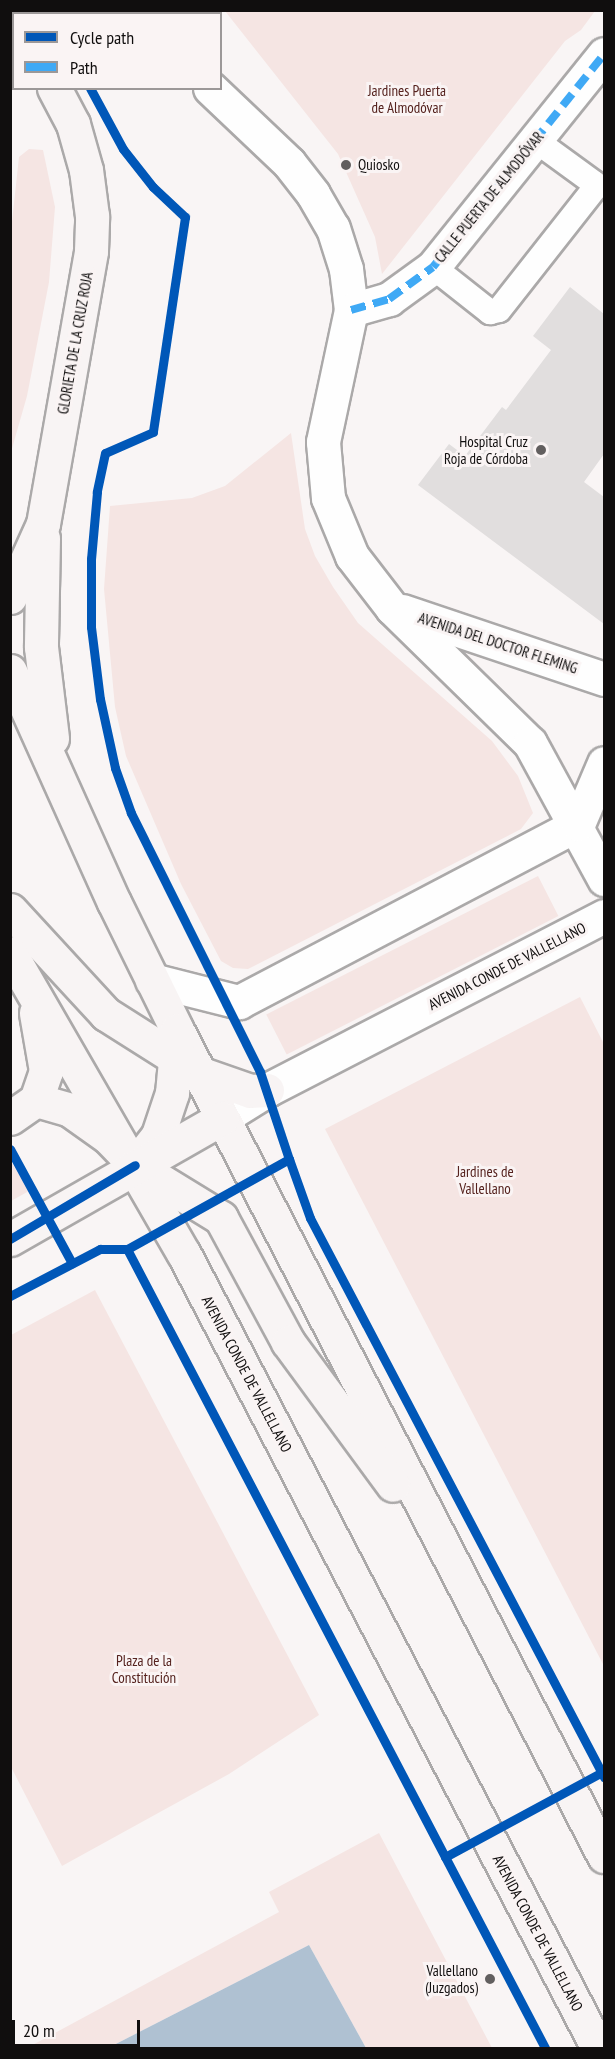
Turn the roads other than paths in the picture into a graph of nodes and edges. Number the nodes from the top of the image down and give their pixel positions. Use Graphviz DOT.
graph roads {
  1 [pos="604,54"];
  2 [pos="55,90"];
  3 [pos="217,92"];
  4 [pos="535,140"];
  5 [pos="433,267"];
  6 [pos="351,310"];
  7 [pos="43,524"];
  8 [pos="10,597"];
  9 [pos="392,608"];
  10 [pos="10,670"];
  11 [pos="604,679"];
  12 [pos="604,763"];
  13 [pos="79,823"];
  14 [pos="578,824"];
  15 [pos="604,879"];
  16 [pos="10,910"];
  17 [pos="604,916"];
  18 [pos="10,953"];
  19 [pos="152,980"];
  20 [pos="27,983"];
  21 [pos="185,1054"];
  22 [pos="267,1090"];
  23 [pos="23,1109"];
  24 [pos="222,1118"];
  25 [pos="135,1165"];
  26 [pos="10,1239"];
  27 [pos="455,1568"];
  28 [pos="604,1856"];
  29 [pos="598,2049"];
  1 -- 4 [label="street, CALLE PUERTA DE ALMODÓVAR"];
  2 -- 7 [label="main road, GLORIETA DE LA CRUZ ROJA"];
  3 -- 6 [label="street"];
  4 -- 5 [label="street, CALLE PUERTA DE ALMODÓVAR"];
  4 -- 5 [label="lane"];
  5 -- 6 [label="street, CALLE PUERTA DE ALMODÓVAR"];
  6 -- 9 [label="street"];
  7 -- 8 [label="main road, GLORIETA DE LA CRUZ ROJA"];
  7 -- 13 [label="main road"];
  9 -- 11 [label="street, AVENIDA DEL DOCTOR FLEMING"];
  9 -- 14 [label="street"];
  10 -- 13 [label="main road"];
  12 -- 14 [label="street"];
  13 -- 19 [label="main road"];
  14 -- 15 [label="street"];
  14 -- 19 [label="street"];
  16 -- 21 [label="main road"];
  17 -- 22 [label="street, AVENIDA CONDE DE VALLELLANO"];
  18 -- 20 [label="main road"];
  19 -- 21 [label="main road"];
  20 -- 23 [label="main road"];
  20 -- 25 [label="main road"];
  21 -- 22 [label="main road"];
  21 -- 24 [label="main road"];
  21 -- 25 [label="main road"];
  22 -- 24 [label="street, AVENIDA CONDE DE VALLELLANO"];
  23 -- 25 [label="main road"];
  24 -- 25 [label="main road"];
  24 -- 27 [label="main road"];
  25 -- 26 [label="main road"];
  25 -- 27 [label="main road"];
  25 -- 29 [label="main road, AVENIDA CONDE DE VALLELLANO"];
  27 -- 28 [label="main road"];
}
